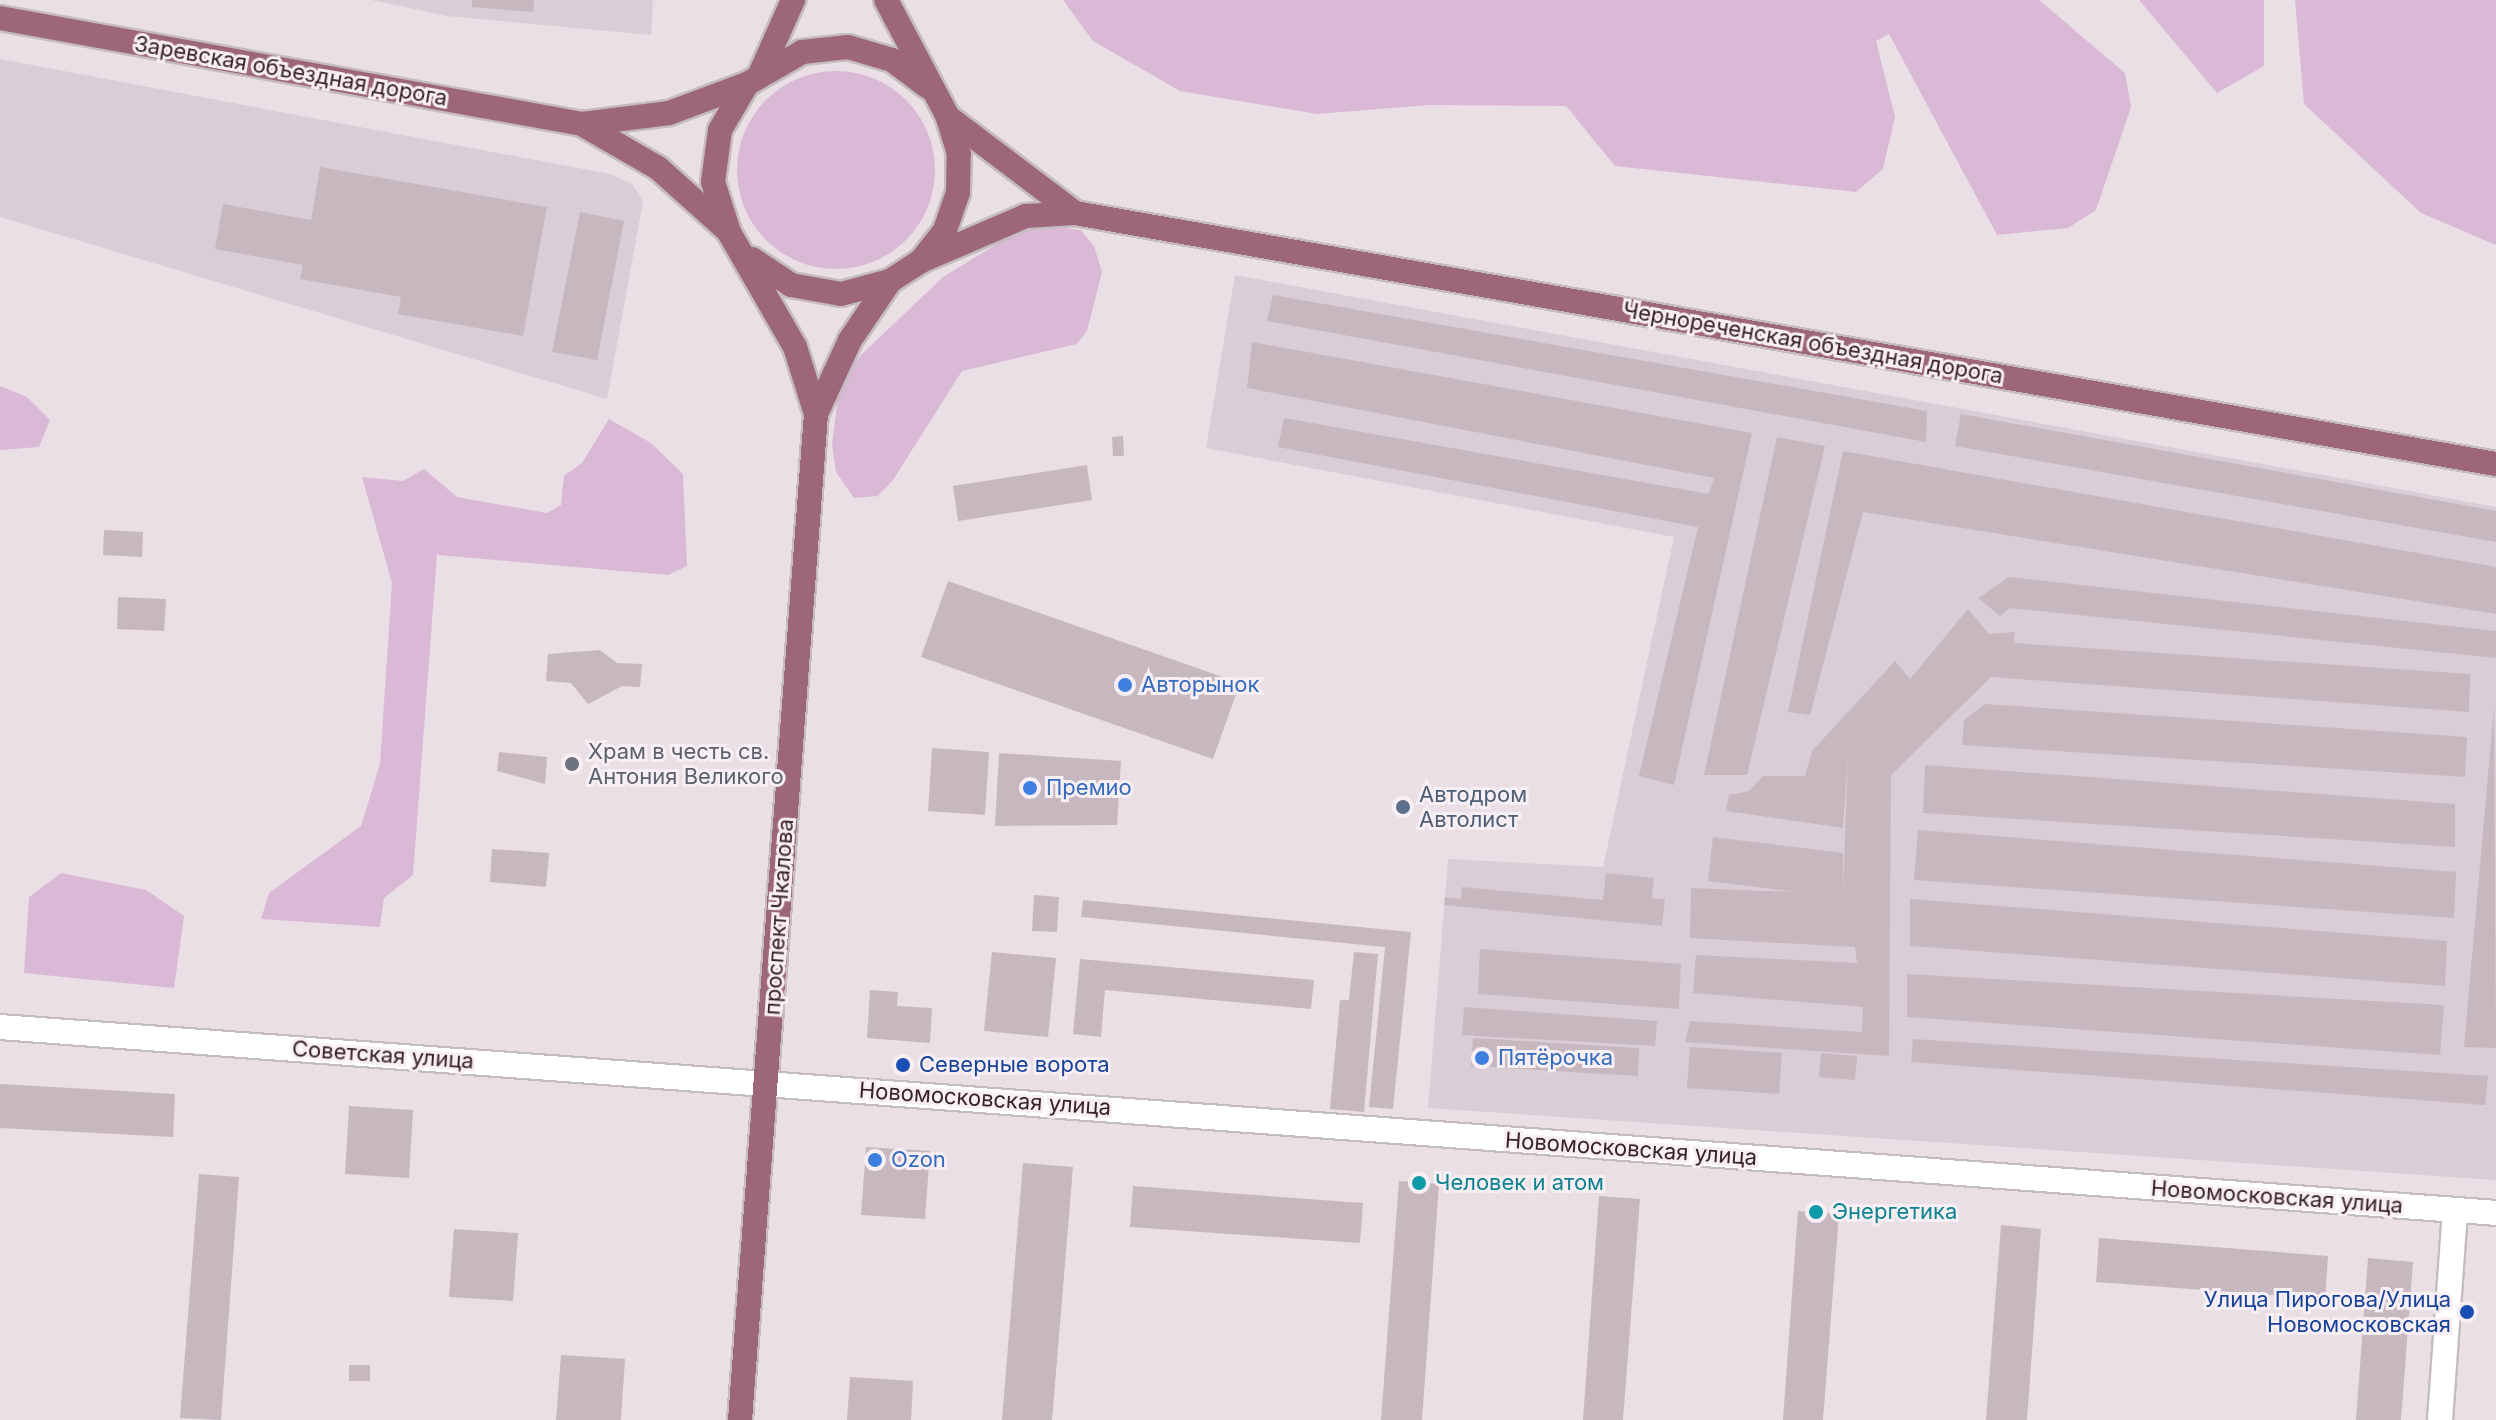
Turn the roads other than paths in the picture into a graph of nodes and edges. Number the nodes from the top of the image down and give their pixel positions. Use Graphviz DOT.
graph roads {
  1 [pos="793,0"];
  2 [pos="886,0"];
  3 [pos="0,18"];
  4 [pos="754,78"];
  5 [pos="928,87"];
  6 [pos="948,117"];
  7 [pos="582,124"];
  8 [pos="1075,213"];
  9 [pos="729,232"];
  10 [pos="748,257"];
  11 [pos="921,261"];
  12 [pos="890,281"];
  13 [pos="816,414"];
  14 [pos="2496,464"];
  15 [pos="0,1027"];
  16 [pos="767,1082"];
  17 [pos="2455,1211"];
  18 [pos="2496,1213"];
  19 [pos="740,1420"];
  20 [pos="2440,1420"];
  1 -- 4 [label="main road"];
  2 -- 5 [label="main road"];
  3 -- 7 [label="main road, Заревская объездная дорога"];
  4 -- 5 [label="main road"];
  4 -- 7 [label="main road"];
  4 -- 9 [label="main road"];
  5 -- 6 [label="main road"];
  6 -- 8 [label="main road"];
  6 -- 11 [label="main road"];
  7 -- 9 [label="main road"];
  8 -- 11 [label="main road"];
  8 -- 14 [label="main road, Чернореченская объездная дорога"];
  9 -- 10 [label="main road"];
  10 -- 12 [label="main road"];
  10 -- 13 [label="main road"];
  11 -- 12 [label="main road"];
  12 -- 13 [label="main road"];
  13 -- 16 [label="main road, проспект Чкалова"];
  15 -- 16 [label="street, Советская улица"];
  16 -- 17 [label="street, Новомосковская улица"];
  16 -- 19 [label="main road, проспект Чкалова"];
  17 -- 18 [label="street, Новомосковская улица"];
  17 -- 20 [label="street"];
}
